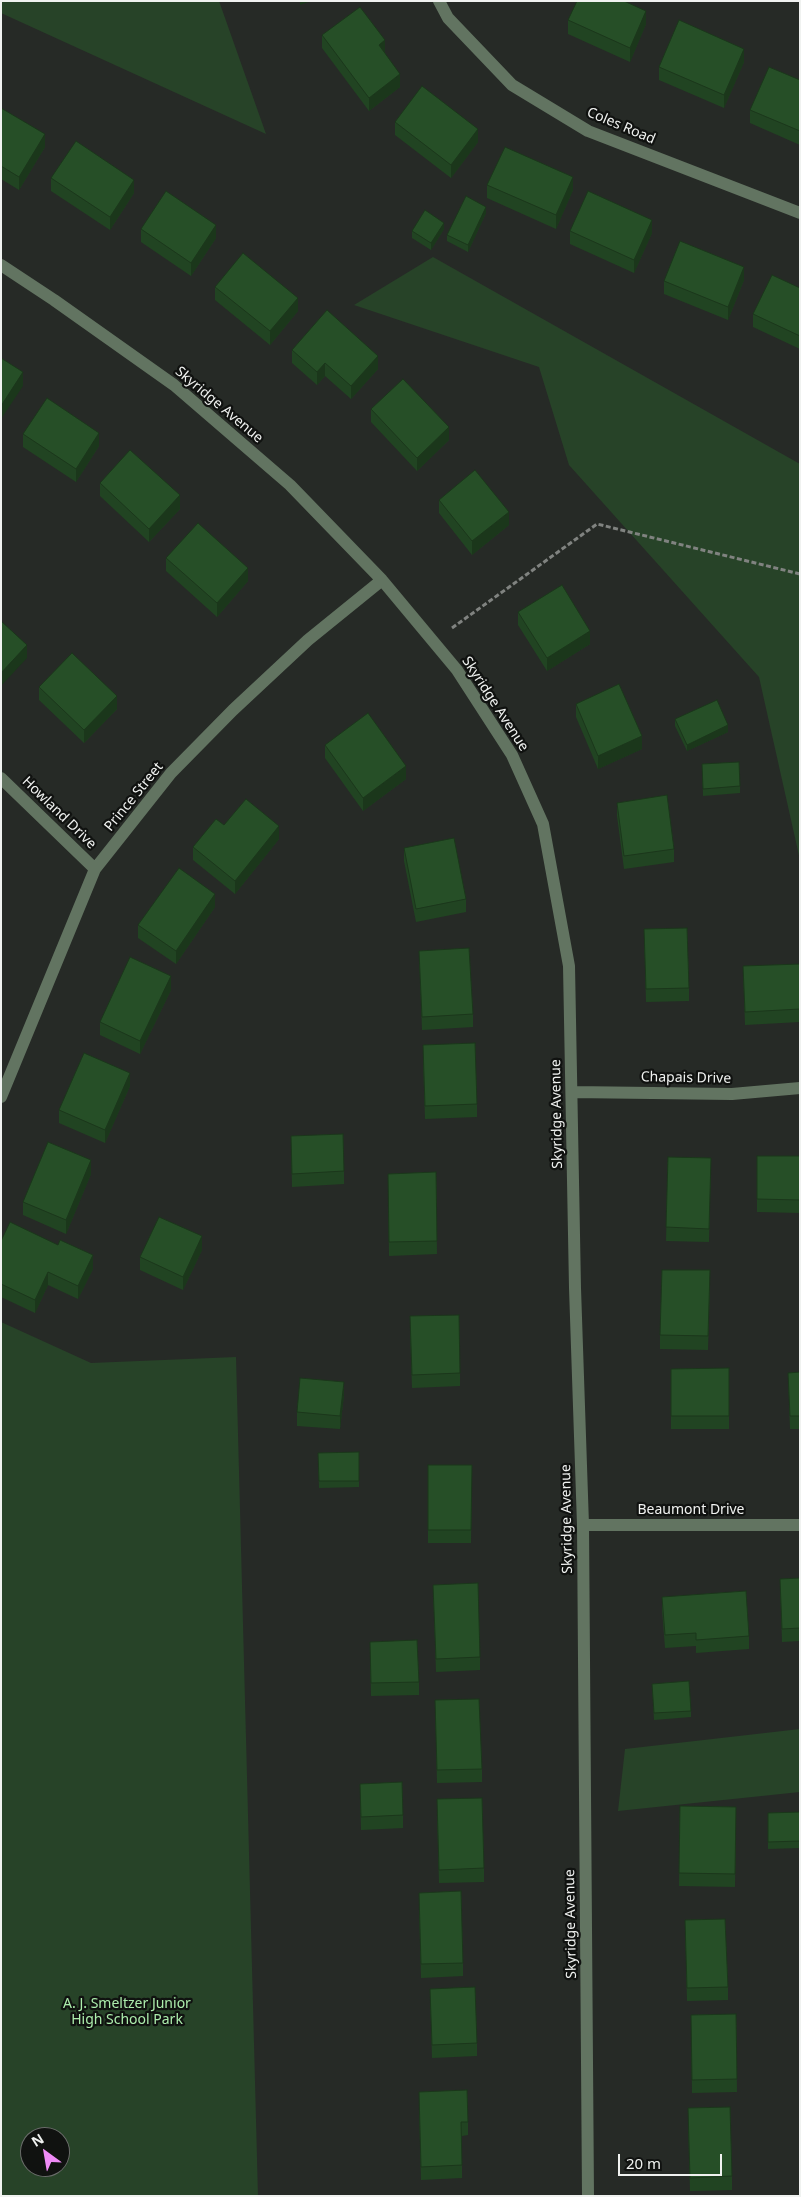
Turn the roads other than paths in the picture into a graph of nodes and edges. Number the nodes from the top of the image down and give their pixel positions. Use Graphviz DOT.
graph roads {
  1 [pos="439,1"];
  2 [pos="800,213"];
  3 [pos="1,266"];
  4 [pos="382,580"];
  5 [pos="1,778"];
  6 [pos="95,869"];
  7 [pos="800,1088"];
  8 [pos="572,1092"];
  9 [pos="1,1098"];
  10 [pos="583,1525"];
  11 [pos="800,1525"];
  12 [pos="588,2196"];
  1 -- 2 [label="street, Coles Road"];
  3 -- 4 [label="street, Skyridge Avenue"];
  4 -- 6 [label="street, Prince Street"];
  4 -- 8 [label="street, Skyridge Avenue"];
  5 -- 6 [label="street, Howland Drive"];
  6 -- 9 [label="street, Prince Street"];
  7 -- 8 [label="street, Chapais Drive"];
  8 -- 10 [label="street, Skyridge Avenue"];
  10 -- 11 [label="street, Beaumont Drive"];
  10 -- 12 [label="street, Skyridge Avenue"];
}
